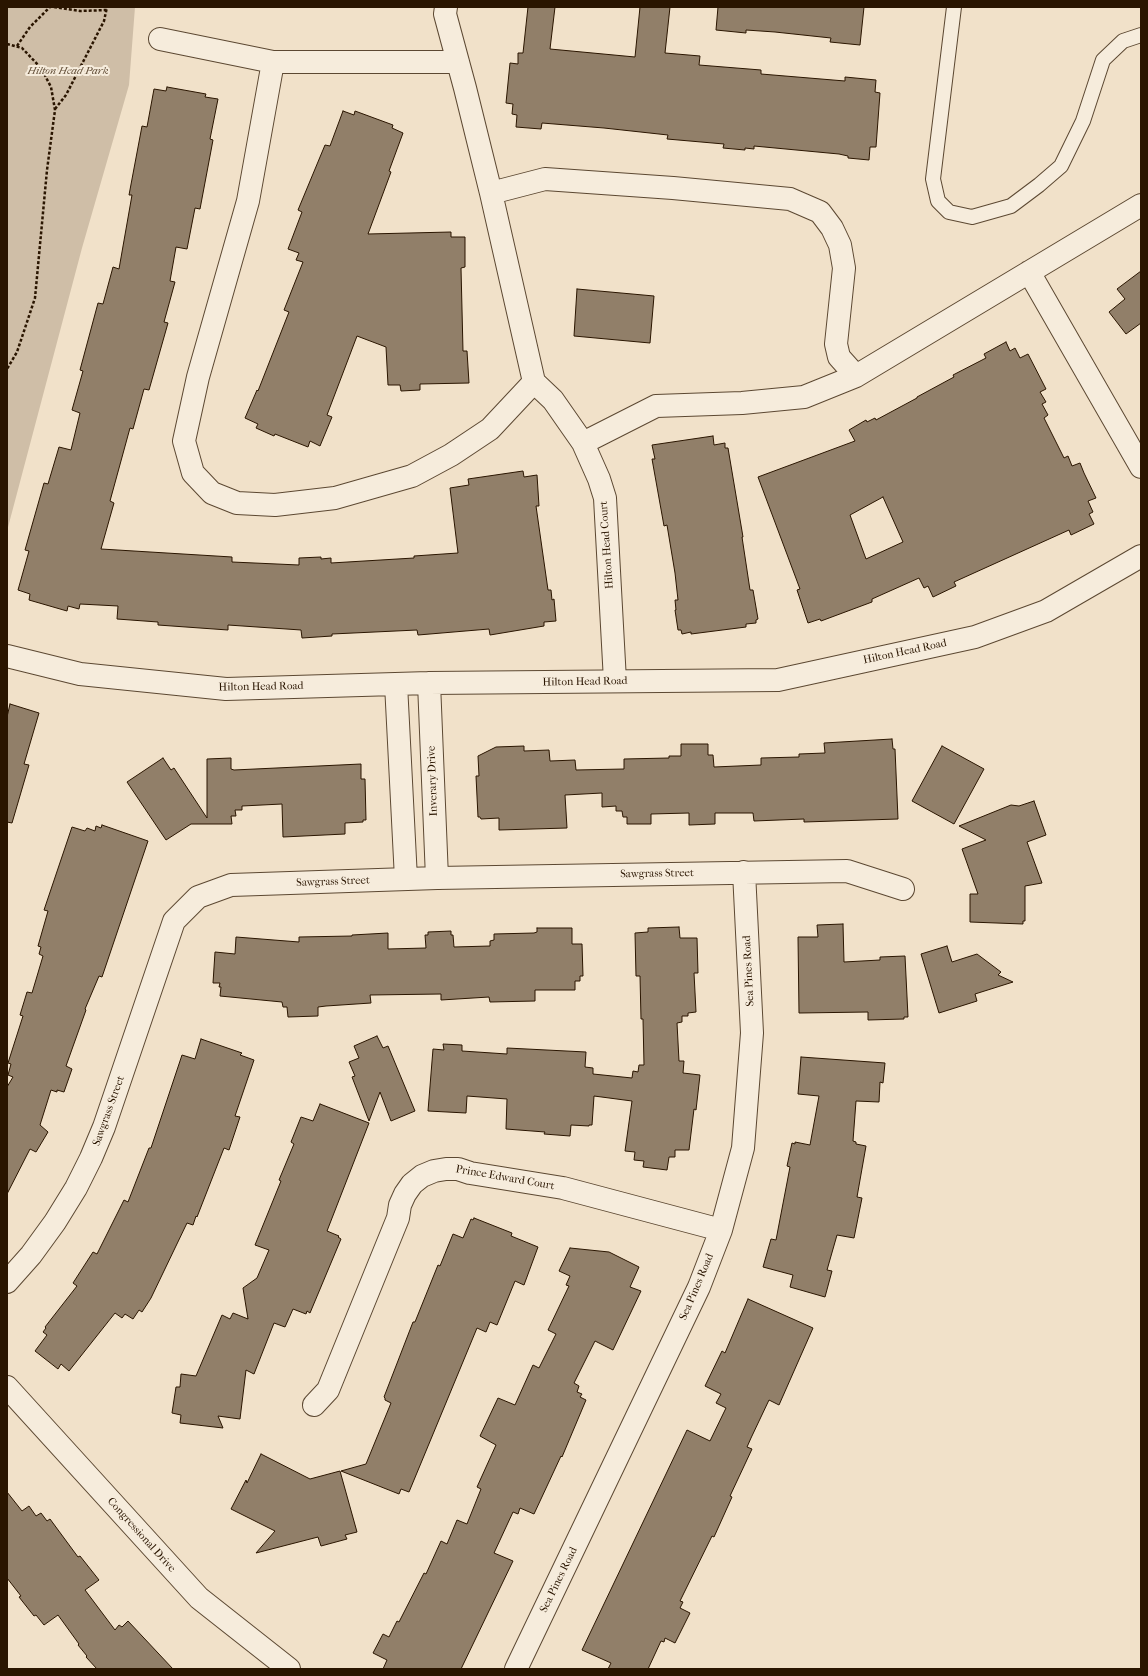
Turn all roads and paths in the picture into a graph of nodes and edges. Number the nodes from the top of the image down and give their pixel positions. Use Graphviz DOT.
graph roads {
  1 [pos="50,7"];
  2 [pos="54,7"];
  3 [pos="446,7"];
  4 [pos="954,7"];
  5 [pos="107,8"];
  6 [pos="1141,35"];
  7 [pos="160,40"];
  8 [pos="7,44"];
  9 [pos="17,46"];
  10 [pos="272,62"];
  11 [pos="458,62"];
  12 [pos="55,110"];
  13 [pos="491,193"];
  14 [pos="1141,205"];
  15 [pos="1029,272"];
  16 [pos="7,369"];
  17 [pos="856,376"];
  18 [pos="534,382"];
  19 [pos="583,443"];
  20 [pos="1141,467"];
  21 [pos="1141,556"];
  22 [pos="7,656"];
  23 [pos="615,681"];
  24 [pos="396,684"];
  25 [pos="429,684"];
  26 [pos="744,872"];
  27 [pos="437,878"];
  28 [pos="406,879"];
  29 [pos="903,889"];
  30 [pos="720,1230"];
  31 [pos="7,1282"];
  32 [pos="7,1387"];
  33 [pos="314,1405"];
  34 [pos="289,1669"];
  35 [pos="516,1669"];
  1 -- 9 [label="path"];
  2 -- 5 [label="path"];
  3 -- 11 [label="street"];
  4 -- 6 [label="lane"];
  5 -- 12 [label="path"];
  7 -- 10 [label="street"];
  8 -- 9 [label="path"];
  9 -- 12 [label="path"];
  10 -- 11 [label="street"];
  10 -- 18 [label="street"];
  11 -- 13 [label="street"];
  12 -- 16 [label="path"];
  13 -- 17 [label="street"];
  13 -- 18 [label="street"];
  14 -- 15 [label="street"];
  15 -- 17 [label="street"];
  15 -- 20 [label="street"];
  17 -- 19 [label="street"];
  18 -- 19 [label="street, Hilton Head Court"];
  19 -- 23 [label="street, Hilton Head Court"];
  21 -- 23 [label="street, Hilton Head Road"];
  22 -- 24 [label="street, Hilton Head Road"];
  23 -- 25 [label="street, Hilton Head Road"];
  24 -- 25 [label="street, Hilton Head Road"];
  24 -- 28 [label="street"];
  25 -- 27 [label="street, Inverary Drive"];
  26 -- 27 [label="street, Sawgrass Street"];
  26 -- 29 [label="street, Sawgrass Street"];
  26 -- 30 [label="street, Sea Pines Road"];
  27 -- 28 [label="street, Sawgrass Street"];
  28 -- 31 [label="street, Sawgrass Street"];
  30 -- 33 [label="street, Prince Edward Court"];
  30 -- 35 [label="street, Sea Pines Road"];
  32 -- 34 [label="street, Congressional Drive"];
}
